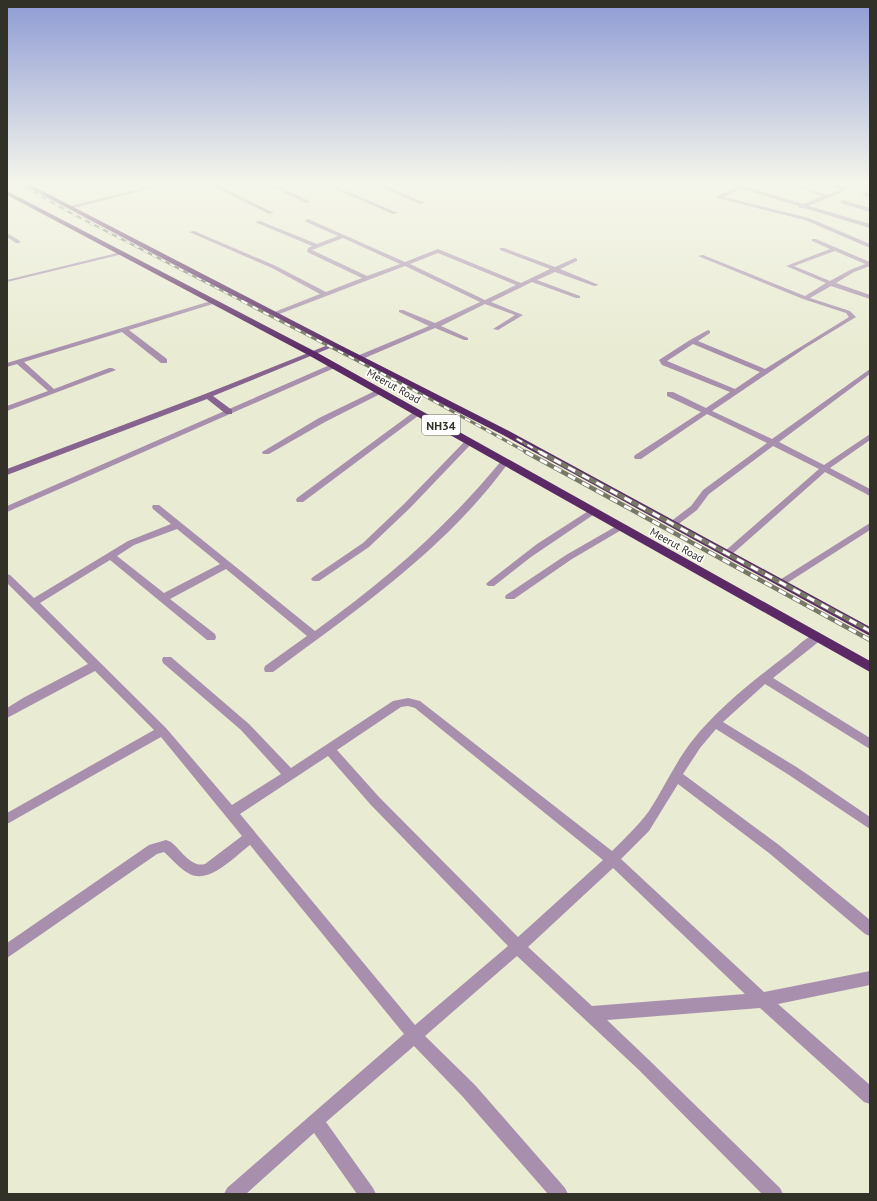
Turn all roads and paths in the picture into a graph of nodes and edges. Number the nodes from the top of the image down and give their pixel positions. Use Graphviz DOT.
graph roads {
  1 [pos="15,240"];
  2 [pos="96,240"];
  3 [pos="132,240"];
  4 [pos="211,240"];
  5 [pos="302,240"];
  6 [pos="332,240"];
  7 [pos="352,240"];
  8 [pos="814,240"];
  9 [pos="856,240"];
  10 [pos="18,242"];
  11 [pos="317,246"];
  12 [pos="870,246"];
  13 [pos="502,249"];
  14 [pos="836,249"];
  15 [pos="121,253"];
  16 [pos="701,256"];
  17 [pos="575,260"];
  18 [pos="404,264"];
  19 [pos="870,264"];
  20 [pos="554,270"];
  21 [pos="366,278"];
  22 [pos="531,280"];
  23 [pos="7,281"];
  24 [pos="830,283"];
  25 [pos="521,285"];
  26 [pos="596,285"];
  27 [pos="325,294"];
  28 [pos="870,296"];
  29 [pos="578,297"];
  30 [pos="804,298"];
  31 [pos="214,302"];
  32 [pos="485,302"];
  33 [pos="401,311"];
  34 [pos="274,314"];
  35 [pos="435,326"];
  36 [pos="496,329"];
  37 [pos="124,330"];
  38 [pos="708,332"];
  39 [pos="466,339"];
  40 [pos="692,341"];
  41 [pos="333,345"];
  42 [pos="313,354"];
  43 [pos="360,358"];
  44 [pos="164,361"];
  45 [pos="19,362"];
  46 [pos="7,365"];
  47 [pos="334,366"];
  48 [pos="112,370"];
  49 [pos="765,372"];
  50 [pos="870,372"];
  51 [pos="53,392"];
  52 [pos="380,392"];
  53 [pos="735,392"];
  54 [pos="670,394"];
  55 [pos="208,396"];
  56 [pos="7,409"];
  57 [pos="707,411"];
  58 [pos="229,412"];
  59 [pos="418,413"];
  60 [pos="870,436"];
  61 [pos="470,442"];
  62 [pos="772,443"];
  63 [pos="266,452"];
  64 [pos="638,457"];
  65 [pos="505,462"];
  66 [pos="824,469"];
  67 [pos="7,472"];
  68 [pos="870,493"];
  69 [pos="300,500"];
  70 [pos="156,507"];
  71 [pos="7,509"];
  72 [pos="593,511"];
  73 [pos="673,524"];
  74 [pos="178,525"];
  75 [pos="620,526"];
  76 [pos="870,526"];
  77 [pos="727,554"];
  78 [pos="111,556"];
  79 [pos="228,565"];
  80 [pos="7,577"];
  81 [pos="316,579"];
  82 [pos="781,583"];
  83 [pos="491,584"];
  84 [pos="510,597"];
  85 [pos="163,598"];
  86 [pos="33,603"];
  87 [pos="868,629"];
  88 [pos="314,636"];
  89 [pos="211,637"];
  90 [pos="816,637"];
  91 [pos="167,660"];
  92 [pos="96,665"];
  93 [pos="870,667"];
  94 [pos="269,669"];
  95 [pos="765,678"];
  96 [pos="8,712"];
  97 [pos="715,723"];
  98 [pos="162,732"];
  99 [pos="870,744"];
  100 [pos="329,749"];
  101 [pos="290,774"];
  102 [pos="676,776"];
  103 [pos="231,812"];
  104 [pos="7,820"];
  105 [pos="870,824"];
  106 [pos="251,837"];
  107 [pos="612,859"];
  108 [pos="870,929"];
  109 [pos="518,947"];
  110 [pos="7,950"];
  111 [pos="870,978"];
  112 [pos="762,1000"];
  113 [pos="590,1014"];
  114 [pos="414,1035"];
  115 [pos="870,1096"];
  116 [pos="316,1121"];
  117 [pos="233,1194"];
  118 [pos="367,1194"];
  119 [pos="559,1194"];
  120 [pos="774,1194"];
  1 -- 10 [label="street"];
  2 -- 15 [label="highway, Meerut Road / NH34"];
  3 -- 34 [label="highway, Meerut Road / NH34"];
  4 -- 27 [label="street"];
  5 -- 11 [label="street"];
  6 -- 11 [label="street"];
  7 -- 18 [label="street"];
  8 -- 14 [label="street"];
  9 -- 12 [label="street"];
  11 -- 21 [label="street"];
  13 -- 20 [label="street"];
  14 -- 19 [label="street"];
  14 -- 24 [label="street"];
  15 -- 23 [label="lane"];
  15 -- 31 [label="highway, Meerut Road / NH34"];
  16 -- 30 [label="street"];
  17 -- 20 [label="street"];
  18 -- 21 [label="street"];
  18 -- 25 [label="street"];
  18 -- 32 [label="street"];
  19 -- 24 [label="street"];
  20 -- 22 [label="street"];
  20 -- 26 [label="street"];
  21 -- 27 [label="street"];
  22 -- 25 [label="street"];
  22 -- 29 [label="street"];
  24 -- 28 [label="street"];
  24 -- 30 [label="street"];
  25 -- 32 [label="street"];
  27 -- 34 [label="street"];
  30 -- 49 [label="street"];
  31 -- 37 [label="street"];
  31 -- 42 [label="highway, Meerut Road / NH34"];
  32 -- 35 [label="street"];
  32 -- 36 [label="street"];
  33 -- 35 [label="street"];
  34 -- 41 [label="highway, Meerut Road / NH34"];
  35 -- 39 [label="street"];
  35 -- 43 [label="street"];
  37 -- 44 [label="street"];
  37 -- 45 [label="street"];
  38 -- 40 [label="street"];
  40 -- 49 [label="street"];
  40 -- 53 [label="street"];
  41 -- 42 [label="street"];
  41 -- 43 [label="highway, Meerut Road / NH34"];
  42 -- 47 [label="highway, Meerut Road / NH34"];
  42 -- 55 [label="street"];
  43 -- 73 [label="highway, Meerut Road / NH34"];
  45 -- 46 [label="street"];
  45 -- 51 [label="street"];
  47 -- 52 [label="highway, Meerut Road / NH34"];
  47 -- 58 [label="street"];
  48 -- 51 [label="street"];
  49 -- 53 [label="street"];
  50 -- 62 [label="street"];
  51 -- 56 [label="street"];
  52 -- 59 [label="highway, Meerut Road / NH34"];
  52 -- 63 [label="street"];
  53 -- 57 [label="street"];
  54 -- 57 [label="street"];
  55 -- 58 [label="street"];
  55 -- 67 [label="street"];
  57 -- 62 [label="street"];
  57 -- 64 [label="street"];
  58 -- 71 [label="street"];
  59 -- 61 [label="highway, Meerut Road / NH34"];
  59 -- 69 [label="street"];
  60 -- 66 [label="street"];
  61 -- 65 [label="highway, Meerut Road / NH34"];
  61 -- 81 [label="street"];
  62 -- 66 [label="street"];
  62 -- 73 [label="street"];
  65 -- 72 [label="highway, Meerut Road / NH34"];
  65 -- 88 [label="street"];
  66 -- 68 [label="street"];
  66 -- 77 [label="street"];
  70 -- 74 [label="street"];
  72 -- 75 [label="highway, Meerut Road / NH34"];
  72 -- 83 [label="street"];
  73 -- 77 [label="highway, Meerut Road / NH34"];
  74 -- 78 [label="street"];
  74 -- 79 [label="street"];
  75 -- 84 [label="street"];
  75 -- 90 [label="highway, Meerut Road / NH34"];
  76 -- 82 [label="street"];
  77 -- 82 [label="highway, Meerut Road / NH34"];
  78 -- 85 [label="street"];
  78 -- 86 [label="street"];
  79 -- 85 [label="street"];
  79 -- 88 [label="street"];
  80 -- 86 [label="street"];
  82 -- 87 [label="highway, Meerut Road / NH34"];
  85 -- 89 [label="street"];
  86 -- 92 [label="street"];
  88 -- 94 [label="street"];
  90 -- 93 [label="highway, Meerut Road / NH34"];
  90 -- 95 [label="street"];
  91 -- 101 [label="street"];
  92 -- 96 [label="street"];
  92 -- 98 [label="street"];
  95 -- 97 [label="street"];
  95 -- 99 [label="street"];
  97 -- 102 [label="street"];
  97 -- 105 [label="street"];
  98 -- 103 [label="street"];
  98 -- 104 [label="street"];
  100 -- 101 [label="street"];
  100 -- 107 [label="street"];
  100 -- 109 [label="street"];
  101 -- 103 [label="street"];
  102 -- 107 [label="street"];
  102 -- 108 [label="street"];
  103 -- 106 [label="street"];
  106 -- 110 [label="street"];
  106 -- 114 [label="street"];
  107 -- 109 [label="street"];
  107 -- 112 [label="street"];
  109 -- 113 [label="street"];
  109 -- 114 [label="street"];
  111 -- 112 [label="street"];
  112 -- 113 [label="street"];
  112 -- 115 [label="street"];
  113 -- 120 [label="street"];
  114 -- 116 [label="street"];
  114 -- 119 [label="street"];
  116 -- 117 [label="street"];
  116 -- 118 [label="street"];
}
